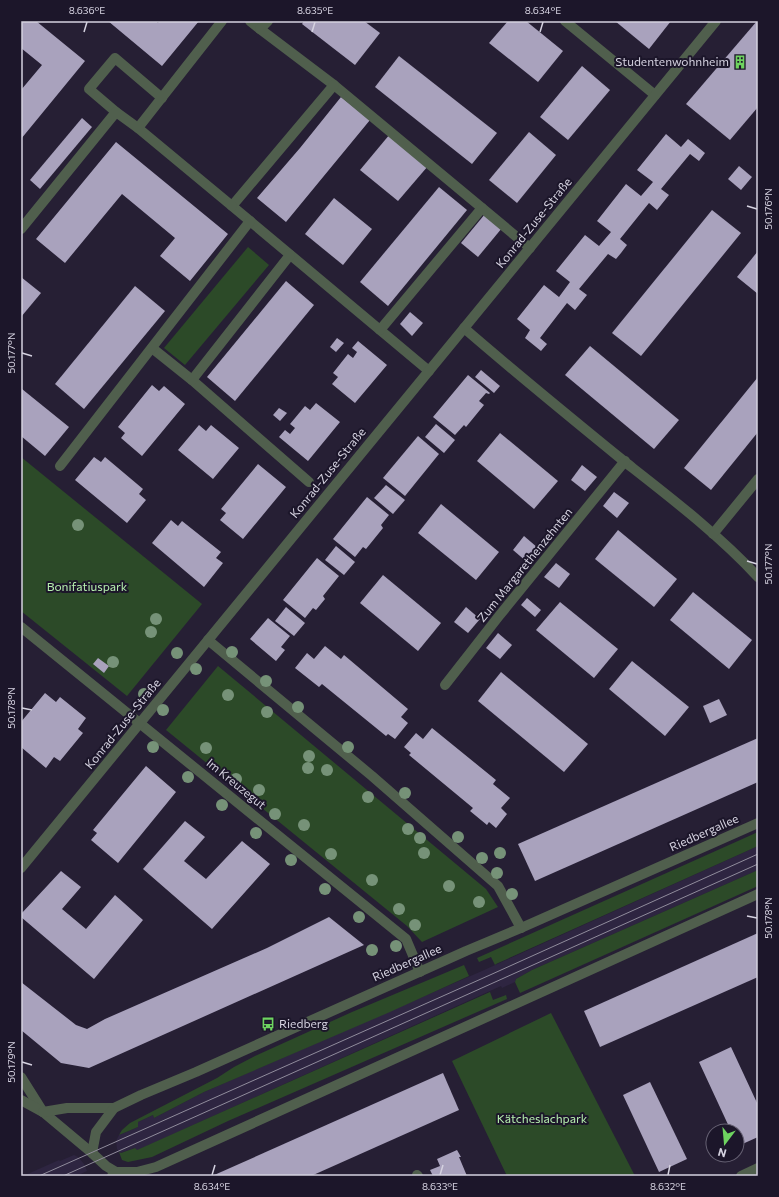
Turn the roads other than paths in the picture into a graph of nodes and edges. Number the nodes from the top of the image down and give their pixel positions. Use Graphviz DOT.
graph roads {
  1 [pos="222,21"];
  2 [pos="250,21"];
  3 [pos="268,21"];
  4 [pos="564,21"];
  5 [pos="716,21"];
  6 [pos="260,29"];
  7 [pos="334,85"];
  8 [pos="655,95"];
  9 [pos="162,98"];
  10 [pos="116,112"];
  11 [pos="138,128"];
  12 [pos="232,206"];
  13 [pos="482,208"];
  14 [pos="250,221"];
  15 [pos="21,229"];
  16 [pos="530,248"];
  17 [pos="290,255"];
  18 [pos="464,328"];
  19 [pos="380,330"];
  20 [pos="152,348"];
  21 [pos="429,371"];
  22 [pos="192,380"];
  23 [pos="625,462"];
  24 [pos="60,466"];
  25 [pos="758,479"];
  26 [pos="309,482"];
  27 [pos="713,534"];
  28 [pos="758,577"];
  29 [pos="21,627"];
  30 [pos="208,640"];
  31 [pos="445,685"];
  32 [pos="140,723"];
  33 [pos="758,824"];
  34 [pos="21,868"];
  35 [pos="758,894"];
  36 [pos="521,928"];
  37 [pos="420,972"];
  38 [pos="21,1076"];
  39 [pos="21,1100"];
  40 [pos="114,1108"];
  41 [pos="43,1112"];
  42 [pos="92,1153"];
  43 [pos="758,1168"];
  44 [pos="115,1175"];
  45 [pos="741,1176"];
  1 -- 9 [label="street"];
  2 -- 6 [label="street"];
  3 -- 6 [label="street"];
  4 -- 8 [label="street"];
  5 -- 8 [label="street, Konrad-Zuse-Straße"];
  6 -- 7 [label="street"];
  7 -- 12 [label="street"];
  7 -- 13 [label="street"];
  8 -- 16 [label="street, Konrad-Zuse-Straße"];
  9 -- 10 [label="street"];
  9 -- 11 [label="street"];
  10 -- 11 [label="street"];
  10 -- 15 [label="street"];
  11 -- 12 [label="street"];
  12 -- 14 [label="street"];
  13 -- 16 [label="street"];
  13 -- 19 [label="street"];
  14 -- 17 [label="street"];
  14 -- 20 [label="street"];
  16 -- 18 [label="street, Konrad-Zuse-Straße"];
  17 -- 19 [label="street"];
  17 -- 22 [label="street"];
  18 -- 21 [label="street, Konrad-Zuse-Straße"];
  18 -- 23 [label="street"];
  19 -- 21 [label="street"];
  20 -- 22 [label="street"];
  20 -- 24 [label="street"];
  21 -- 30 [label="street, Konrad-Zuse-Straße"];
  22 -- 26 [label="street"];
  23 -- 27 [label="street"];
  23 -- 31 [label="street, Zum Margarethenzehnten"];
  25 -- 27 [label="street"];
  27 -- 28 [label="street"];
  29 -- 32 [label="street, Im Kreuzegut"];
  30 -- 32 [label="street, Konrad-Zuse-Straße"];
  30 -- 36 [label="street"];
  32 -- 34 [label="street, Konrad-Zuse-Straße"];
  32 -- 37 [label="street, Im Kreuzegut"];
  33 -- 36 [label="street, Riedbergallee"];
  35 -- 44 [label="street"];
  36 -- 37 [label="street, Riedbergallee"];
  37 -- 40 [label="street, Riedbergallee"];
  38 -- 41 [label="street"];
  39 -- 41 [label="street"];
  40 -- 41 [label="street"];
  40 -- 42 [label="street, Riedbergallee"];
  41 -- 42 [label="street"];
  42 -- 44 [label="street"];
  43 -- 45 [label="street"];
}
